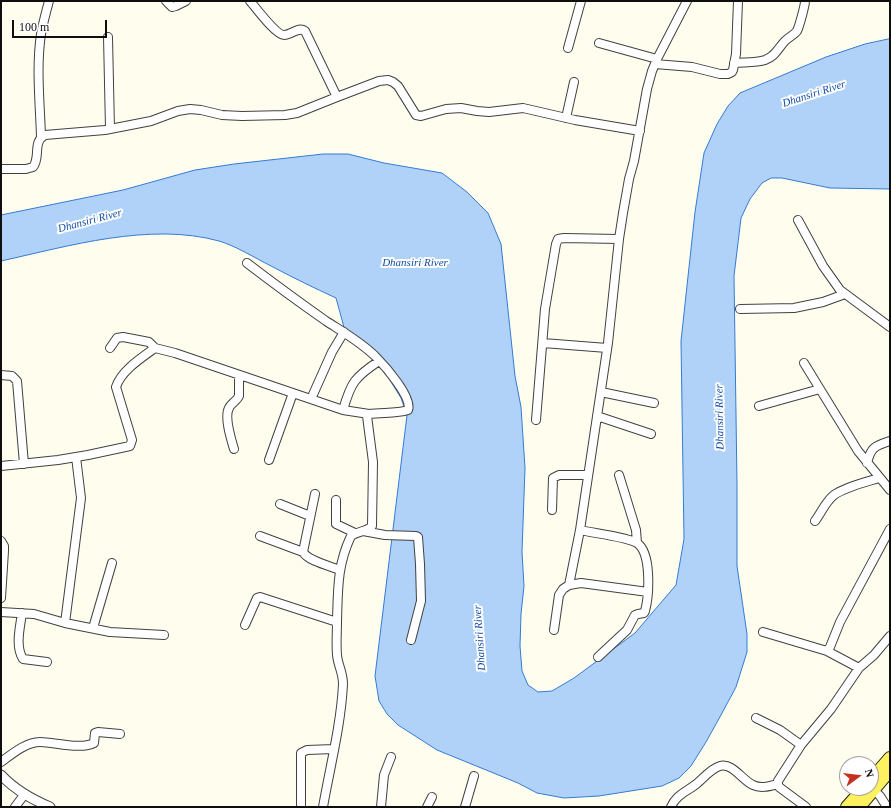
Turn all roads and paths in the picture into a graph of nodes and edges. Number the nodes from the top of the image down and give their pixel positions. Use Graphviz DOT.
graph roads {
  1 [pos="49,1"];
  2 [pos="166,1"];
  3 [pos="186,1"];
  4 [pos="250,1"];
  5 [pos="581,1"];
  6 [pos="687,1"];
  7 [pos="738,1"];
  8 [pos="805,1"];
  9 [pos="108,37"];
  10 [pos="599,43"];
  11 [pos="568,48"];
  12 [pos="656,61"];
  13 [pos="734,63"];
  14 [pos="574,82"];
  15 [pos="337,97"];
  16 [pos="566,118"];
  17 [pos="110,129"];
  18 [pos="640,131"];
  19 [pos="41,137"];
  20 [pos="1,169"];
  21 [pos="798,220"];
  22 [pos="619,239"];
  23 [pos="246,263"];
  24 [pos="845,294"];
  25 [pos="740,309"];
  26 [pos="890,327"];
  27 [pos="344,332"];
  28 [pos="542,343"];
  29 [pos="110,348"];
  30 [pos="155,348"];
  31 [pos="608,348"];
  32 [pos="379,361"];
  33 [pos="804,363"];
  34 [pos="1,375"];
  35 [pos="239,375"];
  36 [pos="820,389"];
  37 [pos="601,392"];
  38 [pos="293,393"];
  39 [pos="311,399"];
  40 [pos="654,403"];
  41 [pos="759,406"];
  42 [pos="343,410"];
  43 [pos="368,414"];
  44 [pos="597,416"];
  45 [pos="536,420"];
  46 [pos="651,434"];
  47 [pos="890,441"];
  48 [pos="234,449"];
  49 [pos="76,457"];
  50 [pos="269,460"];
  51 [pos="867,463"];
  52 [pos="24,464"];
  53 [pos="1,466"];
  54 [pos="588,475"];
  55 [pos="619,475"];
  56 [pos="879,478"];
  57 [pos="890,490"];
  58 [pos="315,494"];
  59 [pos="336,500"];
  60 [pos="280,504"];
  61 [pos="552,510"];
  62 [pos="310,516"];
  63 [pos="815,521"];
  64 [pos="890,529"];
  65 [pos="580,530"];
  66 [pos="359,532"];
  67 [pos="260,536"];
  68 [pos="1,541"];
  69 [pos="637,543"];
  70 [pos="303,552"];
  71 [pos="112,563"];
  72 [pos="340,570"];
  73 [pos="569,585"];
  74 [pos="648,592"];
  75 [pos="1,598"];
  76 [pos="1,612"];
  77 [pos="22,613"];
  78 [pos="337,622"];
  79 [pos="65,623"];
  80 [pos="245,625"];
  81 [pos="93,628"];
  82 [pos="554,630"];
  83 [pos="763,632"];
  84 [pos="164,635"];
  85 [pos="890,636"];
  86 [pos="411,640"];
  87 [pos="827,651"];
  88 [pos="598,657"];
  89 [pos="47,662"];
  90 [pos="859,668"];
  91 [pos="756,718"];
  92 [pos="120,734"];
  93 [pos="801,745"];
  94 [pos="334,749"];
  95 [pos="391,757"];
  96 [pos="890,758"];
  97 [pos="1,762"];
  98 [pos="879,773"];
  99 [pos="889,774"];
  100 [pos="1,775"];
  101 [pos="474,776"];
  102 [pos="879,780"];
  103 [pos="778,784"];
  104 [pos="24,795"];
  105 [pos="879,795"];
  106 [pos="859,796"];
  107 [pos="865,796"];
  108 [pos="432,797"];
  109 [pos="15,807"];
  110 [pos="50,807"];
  111 [pos="301,807"];
  112 [pos="323,807"];
  113 [pos="381,807"];
  114 [pos="427,807"];
  115 [pos="466,807"];
  116 [pos="671,807"];
  117 [pos="806,807"];
  118 [pos="847,807"];
  119 [pos="859,807"];
  120 [pos="887,807"];
  1 -- 19 [label="street"];
  2 -- 3 [label="street"];
  4 -- 15 [label="street"];
  5 -- 11 [label="street"];
  6 -- 12 [label="street"];
  7 -- 13 [label="street"];
  8 -- 13 [label="street"];
  9 -- 17 [label="street"];
  10 -- 12 [label="street"];
  12 -- 13 [label="street"];
  12 -- 18 [label="street"];
  14 -- 16 [label="street"];
  15 -- 16 [label="street"];
  15 -- 17 [label="street"];
  16 -- 18 [label="street"];
  17 -- 19 [label="street"];
  18 -- 22 [label="street"];
  19 -- 20 [label="street"];
  21 -- 24 [label="street"];
  22 -- 28 [label="street"];
  22 -- 31 [label="street"];
  23 -- 27 [label="street"];
  24 -- 25 [label="street"];
  24 -- 26 [label="street"];
  27 -- 32 [label="street"];
  27 -- 39 [label="street"];
  28 -- 31 [label="street"];
  28 -- 45 [label="street"];
  29 -- 30 [label="street"];
  30 -- 35 [label="street"];
  30 -- 49 [label="street"];
  31 -- 37 [label="street"];
  32 -- 42 [label="street"];
  32 -- 43 [label="street"];
  33 -- 36 [label="street"];
  34 -- 52 [label="street"];
  35 -- 38 [label="street"];
  35 -- 48 [label="street"];
  36 -- 41 [label="street"];
  36 -- 51 [label="street"];
  37 -- 40 [label="street"];
  37 -- 44 [label="street"];
  38 -- 39 [label="street"];
  38 -- 50 [label="street"];
  39 -- 42 [label="street"];
  42 -- 43 [label="street"];
  43 -- 66 [label="street"];
  44 -- 46 [label="street"];
  44 -- 54 [label="street"];
  47 -- 51 [label="street"];
  49 -- 52 [label="street"];
  49 -- 79 [label="street"];
  51 -- 56 [label="street"];
  52 -- 53 [label="street"];
  54 -- 61 [label="street"];
  54 -- 65 [label="street"];
  55 -- 69 [label="street"];
  56 -- 57 [label="street"];
  56 -- 63 [label="street"];
  58 -- 62 [label="street"];
  59 -- 66 [label="street"];
  60 -- 62 [label="street"];
  62 -- 70 [label="street"];
  64 -- 87 [label="street"];
  65 -- 69 [label="street"];
  65 -- 73 [label="street"];
  66 -- 72 [label="street"];
  66 -- 86 [label="street"];
  67 -- 70 [label="street"];
  68 -- 75 [label="street"];
  69 -- 74 [label="street"];
  70 -- 72 [label="street"];
  71 -- 81 [label="street"];
  72 -- 78 [label="street"];
  73 -- 74 [label="street"];
  73 -- 82 [label="street"];
  74 -- 88 [label="street"];
  76 -- 77 [label="street"];
  77 -- 79 [label="street"];
  77 -- 89 [label="street"];
  78 -- 80 [label="street"];
  78 -- 94 [label="street"];
  79 -- 81 [label="street"];
  81 -- 84 [label="street"];
  83 -- 87 [label="street"];
  85 -- 90 [label="street"];
  87 -- 90 [label="street"];
  90 -- 93 [label="street"];
  91 -- 93 [label="street"];
  92 -- 97 [label="street"];
  93 -- 103 [label="street"];
  94 -- 111 [label="street"];
  94 -- 112 [label="street"];
  95 -- 113 [label="street"];
  96 -- 98 [label="main road"];
  99 -- 102 [label="main road"];
  100 -- 104 [label="street"];
  101 -- 115 [label="street"];
  103 -- 116 [label="street"];
  103 -- 117 [label="street"];
  104 -- 109 [label="street"];
  104 -- 110 [label="street"];
  105 -- 120 [label="street"];
  106 -- 118 [label="main road"];
  107 -- 119 [label="main road"];
  108 -- 114 [label="street"];
}
